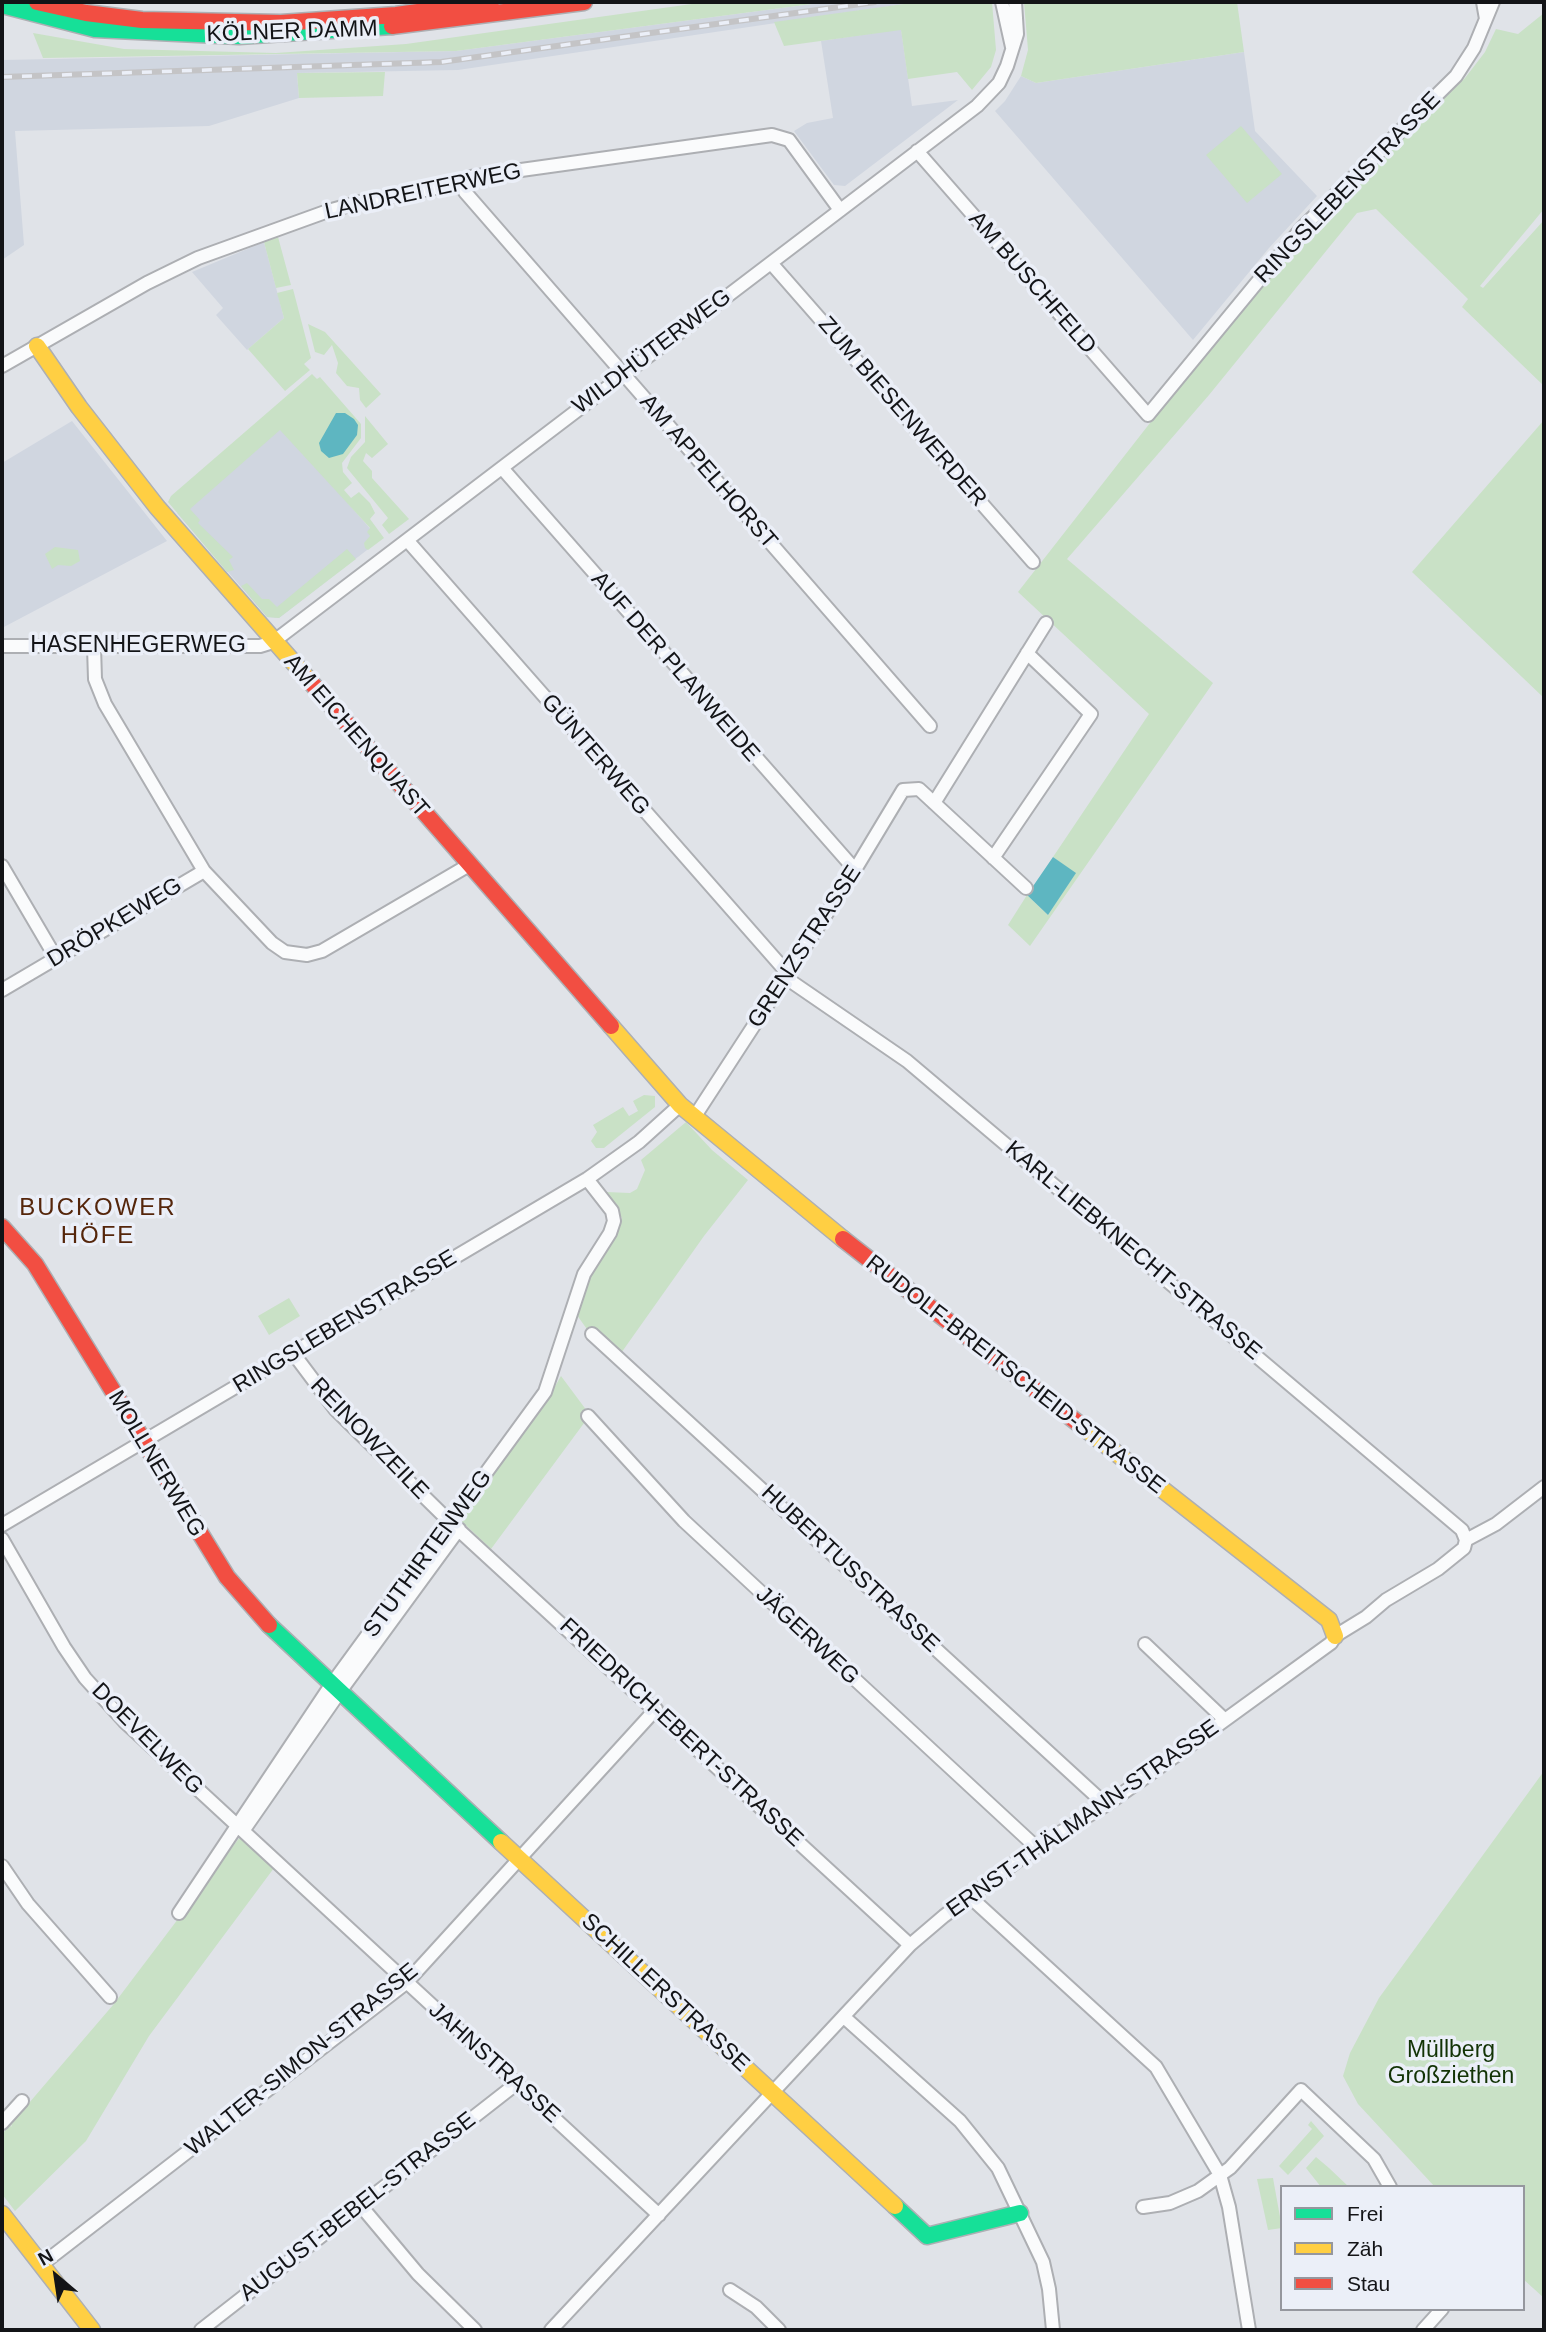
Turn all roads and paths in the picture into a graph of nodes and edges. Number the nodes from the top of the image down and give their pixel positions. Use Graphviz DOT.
graph roads {
  1 [pos="37,2"];
  2 [pos="491,2"];
  3 [pos="584,2"];
  4 [pos="1002,2"];
  5 [pos="1015,2"];
  6 [pos="1483,2"];
  7 [pos="1493,2"];
  8 [pos="10,5"];
  9 [pos="1486,19"];
  10 [pos="1012,47"];
  11 [pos="917,151"];
  12 [pos="463,183"];
  13 [pos="840,210"];
  14 [pos="771,263"];
  15 [pos="37,346"];
  16 [pos="2,366"];
  17 [pos="623,374"];
  18 [pos="1147,415"];
  19 [pos="502,468"];
  20 [pos="407,540"];
  21 [pos="1033,562"];
  22 [pos="1046,623"];
  23 [pos="274,642"];
  24 [pos="2,646"];
  25 [pos="94,647"];
  26 [pos="1027,653"];
  27 [pos="930,726"];
  28 [pos="934,803"];
  29 [pos="993,858"];
  30 [pos="850,864"];
  31 [pos="469,865"];
  32 [pos="2,866"];
  33 [pos="204,871"];
  34 [pos="1026,888"];
  35 [pos="56,958"];
  36 [pos="785,973"];
  37 [pos="2,990"];
  38 [pos="689,1112"];
  39 [pos="587,1179"];
  40 [pos="2,1227"];
  41 [pos="593,1334"];
  42 [pos="292,1353"];
  43 [pos="588,1416"];
  44 [pos="143,1442"];
  45 [pos="1544,1487"];
  46 [pos="2,1525"];
  47 [pos="454,1525"];
  48 [pos="2,1539"];
  49 [pos="1466,1540"];
  50 [pos="1335,1636"];
  51 [pos="1145,1644"];
  52 [pos="335,1689"];
  53 [pos="656,1709"];
  54 [pos="1225,1720"];
  55 [pos="1106,1805"];
  56 [pos="240,1828"];
  57 [pos="1036,1847"];
  58 [pos="519,1860"];
  59 [pos="2,1866"];
  60 [pos="969,1896"];
  61 [pos="179,1913"];
  62 [pos="910,1945"];
  63 [pos="406,1983"];
  64 [pos="110,1997"];
  65 [pos="844,2017"];
  66 [pos="516,2084"];
  67 [pos="774,2094"];
  68 [pos="22,2101"];
  69 [pos="2,2123"];
  70 [pos="1220,2175"];
  71 [pos="1389,2185"];
  72 [pos="361,2206"];
  73 [pos="1143,2207"];
  74 [pos="1020,2213"];
  75 [pos="2,2214"];
  76 [pos="659,2215"];
  77 [pos="41,2265"];
  78 [pos="730,2290"];
  79 [pos="1440,2311"];
  80 [pos="92,2330"];
  81 [pos="201,2330"];
  82 [pos="475,2330"];
  83 [pos="551,2330"];
  84 [pos="779,2330"];
  85 [pos="1053,2330"];
  86 [pos="1249,2330"];
  87 [pos="1423,2330"];
  1 -- 2 [label="street, KÖLNER DAMM"];
  3 -- 8 [label="street, KÖLNER DAMM"];
  4 -- 10 [label="street"];
  5 -- 10 [label="street, WILDHÜTERWEG"];
  6 -- 9 [label="street"];
  7 -- 9 [label="street, RINGSLEBENSTRASSE"];
  9 -- 18 [label="street, RINGSLEBENSTRASSE"];
  10 -- 11 [label="street, WILDHÜTERWEG"];
  11 -- 13 [label="street, WILDHÜTERWEG"];
  11 -- 18 [label="street, AM BUSCHFELD"];
  12 -- 13 [label="street, LANDREITERWEG"];
  12 -- 15 [label="street, LANDREITERWEG"];
  12 -- 17 [label="street, AM APPELHORST"];
  13 -- 14 [label="street, WILDHÜTERWEG"];
  14 -- 17 [label="street, WILDHÜTERWEG"];
  14 -- 21 [label="street, ZUM BIESENWERDER"];
  15 -- 16 [label="street, LANDREITERWEG"];
  15 -- 23 [label="street, AM EICHENQUAST"];
  17 -- 19 [label="street, WILDHÜTERWEG"];
  17 -- 27 [label="street, AM APPELHORST"];
  19 -- 20 [label="street, WILDHÜTERWEG"];
  19 -- 30 [label="street, AUF DER PLANWEIDE"];
  20 -- 23 [label="street, WILDHÜTERWEG"];
  20 -- 36 [label="street, GÜNTERWEG"];
  22 -- 26 [label="street"];
  23 -- 25 [label="street, HASENHEGERWEG"];
  23 -- 31 [label="street, AM EICHENQUAST"];
  24 -- 25 [label="street, HASENHEGERWEG"];
  25 -- 33 [label="street"];
  26 -- 28 [label="street"];
  26 -- 29 [label="street"];
  28 -- 29 [label="street"];
  28 -- 36 [label="street, GRENZSTRASSE"];
  29 -- 34 [label="street"];
  31 -- 33 [label="street, DRÖPKEWEG"];
  31 -- 38 [label="street, AM EICHENQUAST"];
  32 -- 35 [label="street"];
  33 -- 35 [label="street, DRÖPKEWEG"];
  35 -- 37 [label="street, DRÖPKEWEG"];
  36 -- 38 [label="street, GRENZSTRASSE"];
  36 -- 49 [label="street, KARL-LIEBKNECHT-STRASSE"];
  38 -- 39 [label="street, RINGSLEBENSTRASSE"];
  38 -- 50 [label="street, RUDOLF-BREITSCHEID-STRASSE"];
  39 -- 42 [label="street, RINGSLEBENSTRASSE"];
  39 -- 47 [label="street, STUTHIRTENWEG"];
  40 -- 44 [label="street, MOLLNERWEG"];
  41 -- 55 [label="street, HUBERTUSSTRASSE"];
  42 -- 44 [label="street, RINGSLEBENSTRASSE"];
  42 -- 47 [label="street, REINOWZEILE"];
  43 -- 57 [label="street, JÄGERWEG"];
  44 -- 46 [label="street, RINGSLEBENSTRASSE"];
  44 -- 52 [label="street, MOLLNERWEG"];
  45 -- 49 [label="street, ERNST-THÄLMANN-STRASSE"];
  47 -- 52 [label="street"];
  47 -- 53 [label="street, FRIEDRICH-EBERT-STRASSE"];
  48 -- 56 [label="street, DOEVELWEG"];
  49 -- 50 [label="street, ERNST-THÄLMANN-STRASSE"];
  50 -- 54 [label="street, ERNST-THÄLMANN-STRASSE"];
  51 -- 54 [label="street"];
  52 -- 56 [label="street"];
  52 -- 58 [label="street, SCHILLERSTRASSE"];
  53 -- 58 [label="street, WALTER-SIMON-STRASSE"];
  53 -- 62 [label="street, FRIEDRICH-EBERT-STRASSE"];
  54 -- 55 [label="street, ERNST-THÄLMANN-STRASSE"];
  55 -- 57 [label="street, ERNST-THÄLMANN-STRASSE"];
  56 -- 61 [label="street"];
  56 -- 63 [label="street, JAHNSTRASSE"];
  57 -- 60 [label="street, ERNST-THÄLMANN-STRASSE"];
  58 -- 63 [label="street, WALTER-SIMON-STRASSE"];
  58 -- 67 [label="street, SCHILLERSTRASSE"];
  59 -- 64 [label="street"];
  60 -- 62 [label="street, ERNST-THÄLMANN-STRASSE"];
  60 -- 70 [label="street"];
  62 -- 65 [label="street, ERNST-THÄLMANN-STRASSE"];
  63 -- 66 [label="street, JAHNSTRASSE"];
  63 -- 77 [label="street, WALTER-SIMON-STRASSE"];
  65 -- 67 [label="street, ERNST-THÄLMANN-STRASSE"];
  65 -- 74 [label="street"];
  66 -- 72 [label="street, AUGUST-BEBEL-STRASSE"];
  66 -- 76 [label="street, JAHNSTRASSE"];
  67 -- 74 [label="street, SCHILLERSTRASSE"];
  67 -- 76 [label="street, ERNST-THÄLMANN-STRASSE"];
  68 -- 69 [label="street"];
  70 -- 71 [label="street"];
  70 -- 73 [label="street"];
  70 -- 86 [label="street"];
  72 -- 81 [label="street, AUGUST-BEBEL-STRASSE"];
  72 -- 82 [label="street"];
  74 -- 85 [label="street"];
  75 -- 77 [label="street"];
  76 -- 83 [label="street, ERNST-THÄLMANN-STRASSE"];
  77 -- 80 [label="street"];
  78 -- 84 [label="street"];
  79 -- 87 [label="street"];
}
